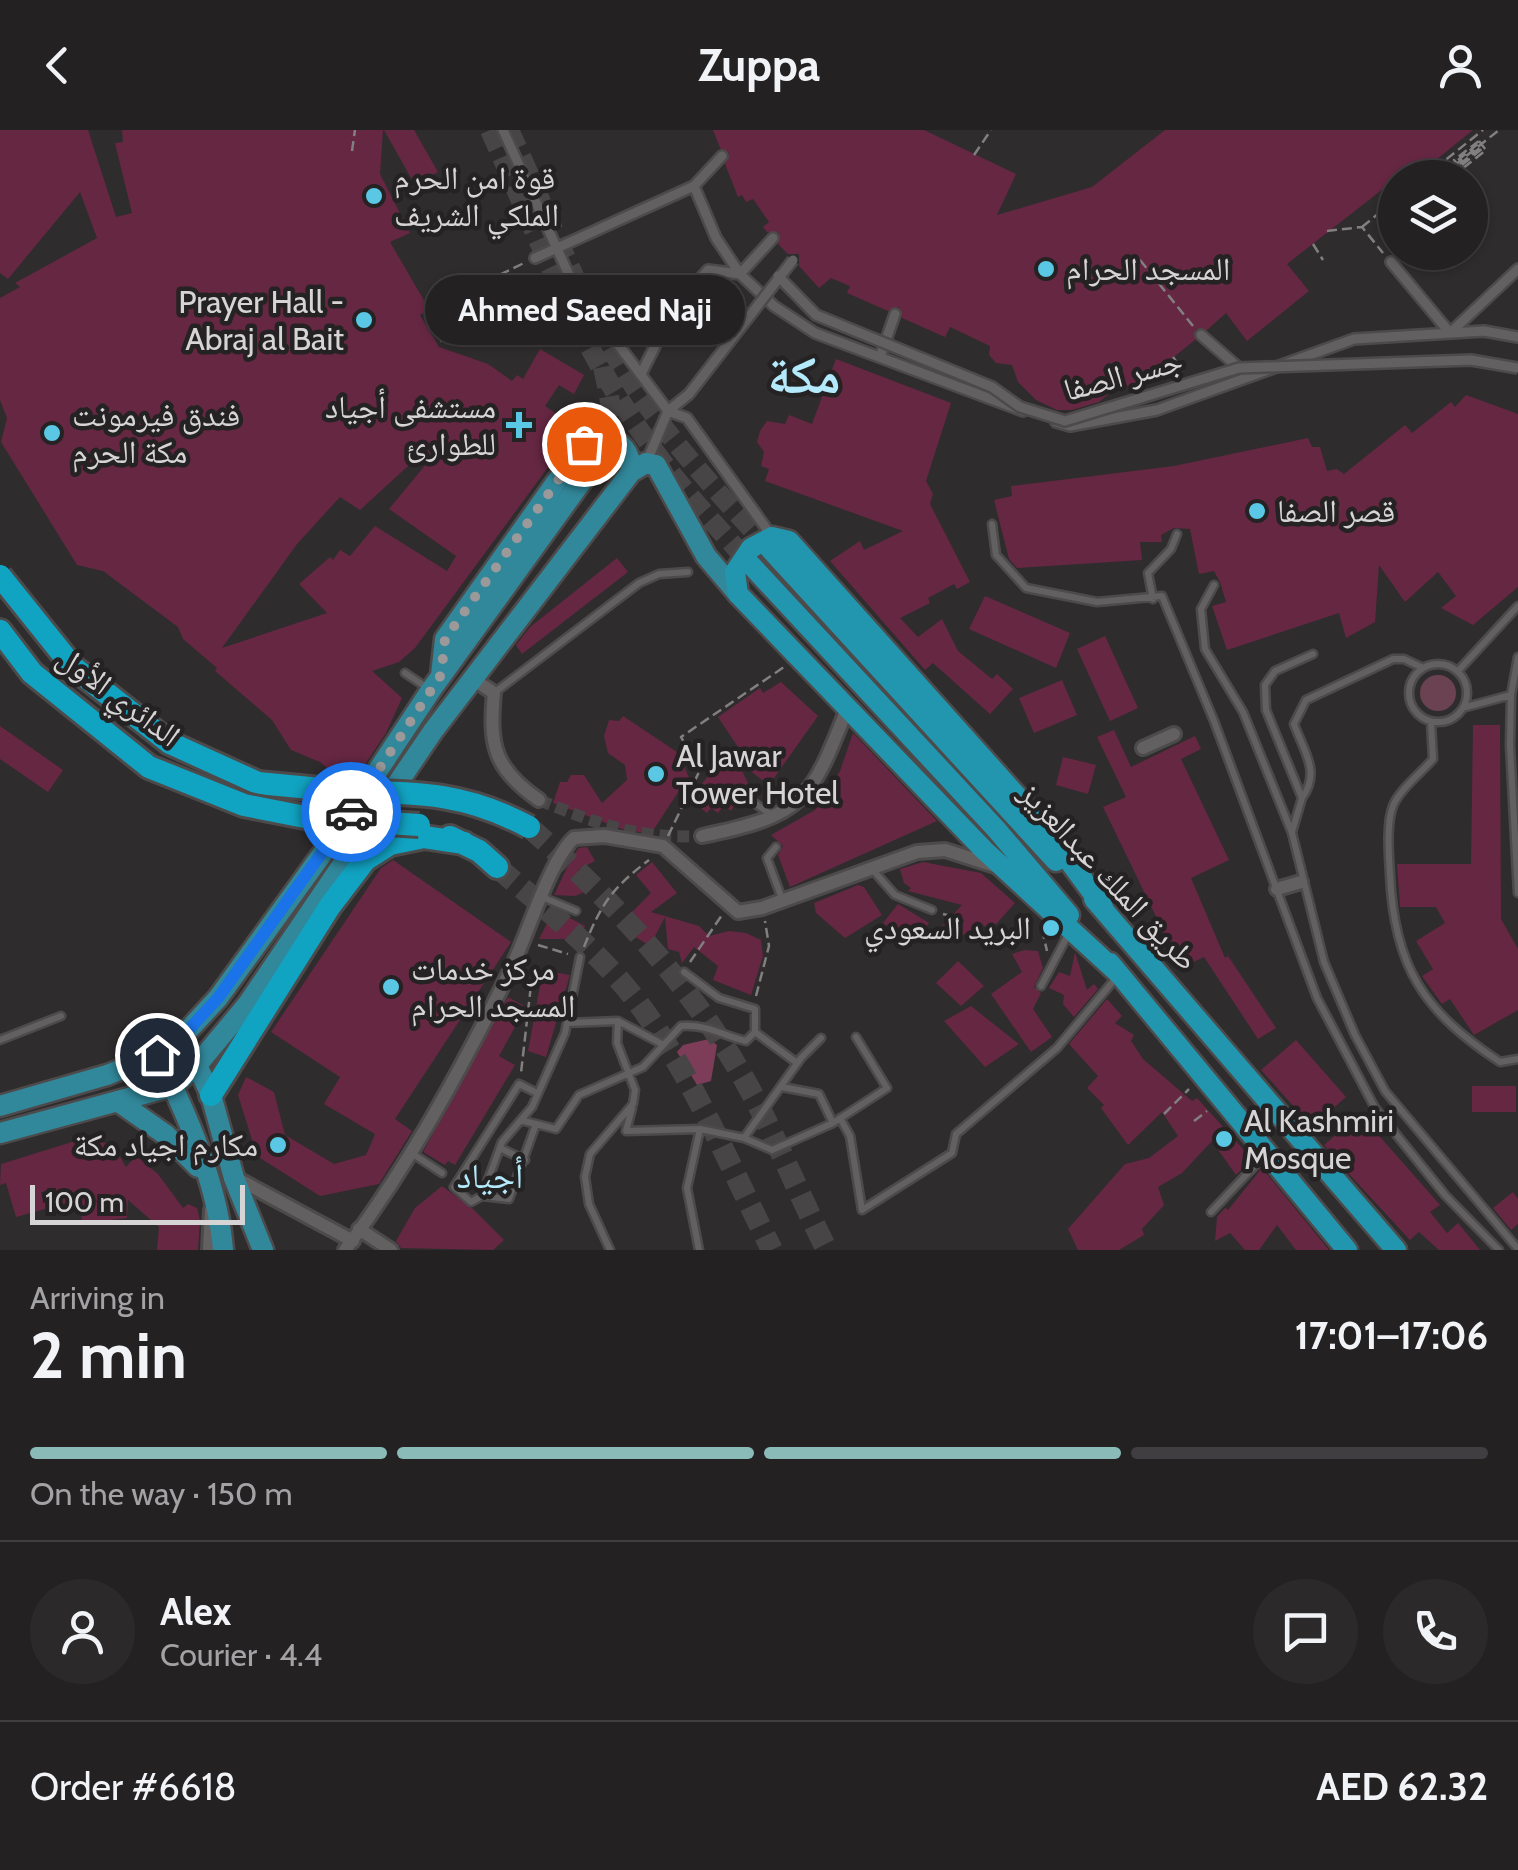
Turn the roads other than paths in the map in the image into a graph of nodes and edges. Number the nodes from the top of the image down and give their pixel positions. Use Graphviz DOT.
graph roads {
  1 [pos="503,130"];
  2 [pos="722,156"];
  3 [pos="694,186"];
  4 [pos="772,238"];
  5 [pos="556,246"];
  6 [pos="534,258"];
  7 [pos="793,260"];
  8 [pos="1518,269"];
  9 [pos="1398,270"];
  10 [pos="740,274"];
  11 [pos="778,276"];
  12 [pos="573,284"];
  13 [pos="551,294"];
  14 [pos="894,314"];
  15 [pos="1450,333"];
  16 [pos="1200,335"];
  17 [pos="1518,338"];
  18 [pos="880,357"];
  19 [pos="1239,368"];
  20 [pos="1518,368"];
  21 [pos="641,374"];
  22 [pos="668,412"];
  23 [pos="605,449"];
  24 [pos="638,468"];
  25 [pos="992,524"];
  26 [pos="1177,534"];
  27 [pos="771,543"];
  28 [pos="750,565"];
  29 [pos="688,572"];
  30 [pos="0,576"];
  31 [pos="1214,584"];
  32 [pos="738,594"];
  33 [pos="1153,599"];
  34 [pos="1518,606"];
  35 [pos="0,631"];
  36 [pos="1313,654"];
  37 [pos="1518,657"];
  38 [pos="1423,668"];
  39 [pos="1458,672"];
  40 [pos="405,673"];
  41 [pos="473,679"];
  42 [pos="436,682"];
  43 [pos="494,693"];
  44 [pos="1511,695"];
  45 [pos="1464,708"];
  46 [pos="847,710"];
  47 [pos="1430,724"];
  48 [pos="1174,734"];
  49 [pos="1143,748"];
  50 [pos="1302,798"];
  51 [pos="539,800"];
  52 [pos="754,802"];
  53 [pos="774,817"];
  54 [pos="528,827"];
  55 [pos="1292,834"];
  56 [pos="702,836"];
  57 [pos="464,843"];
  58 [pos="776,847"];
  59 [pos="498,868"];
  60 [pos="871,868"];
  61 [pos="1002,868"];
  62 [pos="1301,882"];
  63 [pos="1277,889"];
  64 [pos="1518,893"];
  65 [pos="542,897"];
  66 [pos="783,901"];
  67 [pos="932,910"];
  68 [pos="576,911"];
  69 [pos="1070,930"];
  70 [pos="580,957"];
  71 [pos="241,965"];
  72 [pos="684,972"];
  73 [pos="1119,974"];
  74 [pos="262,980"];
  75 [pos="1041,986"];
  76 [pos="61,1016"];
  77 [pos="618,1021"];
  78 [pos="567,1023"];
  79 [pos="755,1032"];
  80 [pos="182,1037"];
  81 [pos="856,1037"];
  82 [pos="822,1038"];
  83 [pos="0,1040"];
  84 [pos="662,1044"];
  85 [pos="157,1055"];
  86 [pos="1518,1059"];
  87 [pos="797,1063"];
  88 [pos="197,1065"];
  89 [pos="628,1073"];
  90 [pos="173,1086"];
  91 [pos="782,1087"];
  92 [pos="537,1093"];
  93 [pos="211,1095"];
  94 [pos="119,1102"];
  95 [pos="632,1104"];
  96 [pos="0,1106"];
  97 [pos="836,1120"];
  98 [pos="524,1121"];
  99 [pos="536,1127"];
  100 [pos="700,1128"];
  101 [pos="0,1134"];
  102 [pos="744,1138"];
  103 [pos="500,1148"];
  104 [pos="1268,1152"];
  105 [pos="413,1154"];
  106 [pos="525,1160"];
  107 [pos="442,1172"];
  108 [pos="234,1178"];
  109 [pos="209,1185"];
  110 [pos="482,1196"];
  111 [pos="1211,1212"];
  112 [pos="352,1240"];
  113 [pos="1518,1249"];
  114 [pos="209,1250"];
  115 [pos="224,1250"];
  116 [pos="263,1250"];
  117 [pos="391,1250"];
  118 [pos="610,1250"];
  119 [pos="699,1250"];
  120 [pos="1346,1250"];
  121 [pos="1396,1250"];
  122 [pos="1500,1250"];
  1 -- 5 [label="street"];
  2 -- 3 [label="street"];
  3 -- 5 [label="street"];
  3 -- 10 [label="street"];
  4 -- 10 [label="street"];
  5 -- 6 [label="street"];
  5 -- 12 [label="street"];
  7 -- 11 [label="street, bridge"];
  8 -- 15 [label="street"];
  9 -- 15 [label="street"];
  10 -- 18 [label="street"];
  10 -- 21 [label="street"];
  11 -- 19 [label="street, جسر الصفا, bridge"];
  11 -- 22 [label="street, bridge"];
  12 -- 13 [label="street"];
  12 -- 21 [label="street"];
  14 -- 18 [label="street"];
  15 -- 17 [label="street"];
  15 -- 18 [label="street"];
  16 -- 19 [label="street"];
  19 -- 20 [label="street, جسر الصفا, bridge"];
  21 -- 22 [label="street"];
  22 -- 24 [label="street"];
  22 -- 27 [label="street"];
  23 -- 42 [label="main road"];
  24 -- 32 [label="main road"];
  24 -- 41 [label="main road"];
  24 -- 42 [label="main road"];
  25 -- 33 [label="lane"];
  26 -- 33 [label="lane"];
  27 -- 32 [label="highway"];
  27 -- 121 [label="highway, طريق الملك عبدالعزيز"];
  28 -- 73 [label="highway, طريق الملك عبدالعزيز"];
  29 -- 43 [label="lane"];
  30 -- 54 [label="highway, الدائري الأول, bridge"];
  31 -- 55 [label="lane"];
  32 -- 46 [label="highway"];
  33 -- 63 [label="lane"];
  34 -- 39 [label="lane"];
  35 -- 57 [label="highway, الدائري الأول, bridge"];
  36 -- 50 [label="lane"];
  37 -- 44 [label="lane"];
  38 -- 39 [label="lane"];
  38 -- 47 [label="lane"];
  38 -- 50 [label="lane"];
  39 -- 45 [label="lane"];
  40 -- 42 [label="lane"];
  41 -- 43 [label="street"];
  41 -- 74 [label="main road"];
  42 -- 71 [label="main road"];
  43 -- 51 [label="street"];
  44 -- 45 [label="lane"];
  44 -- 64 [label="lane"];
  45 -- 47 [label="lane"];
  46 -- 53 [label="street"];
  46 -- 61 [label="highway"];
  47 -- 86 [label="lane"];
  48 -- 49 [label="street"];
  50 -- 55 [label="lane"];
  52 -- 53 [label="lane"];
  53 -- 56 [label="street"];
  55 -- 62 [label="lane"];
  57 -- 59 [label="highway, الدائري الأول"];
  57 -- 93 [label="highway"];
  58 -- 66 [label="lane"];
  60 -- 61 [label="street"];
  60 -- 66 [label="street"];
  60 -- 67 [label="lane"];
  61 -- 69 [label="highway"];
  62 -- 63 [label="street"];
  62 -- 113 [label="lane"];
  63 -- 122 [label="lane"];
  65 -- 66 [label="street"];
  65 -- 68 [label="lane"];
  65 -- 105 [label="street"];
  69 -- 73 [label="highway"];
  69 -- 75 [label="lane"];
  70 -- 78 [label="lane"];
  71 -- 74 [label="main road"];
  71 -- 80 [label="main road"];
  72 -- 79 [label="lane"];
  73 -- 97 [label="lane"];
  73 -- 104 [label="highway, طريق الملك عبدالعزيز"];
  74 -- 88 [label="main road"];
  76 -- 83 [label="lane"];
  77 -- 78 [label="lane"];
  77 -- 84 [label="lane"];
  77 -- 89 [label="lane"];
  78 -- 92 [label="lane"];
  79 -- 84 [label="lane"];
  79 -- 87 [label="lane"];
  80 -- 85 [label="main road"];
  80 -- 88 [label="main road"];
  81 -- 97 [label="lane"];
  82 -- 87 [label="lane"];
  84 -- 89 [label="lane"];
  85 -- 90 [label="main road"];
  85 -- 96 [label="main road"];
  87 -- 91 [label="lane"];
  88 -- 90 [label="main road"];
  88 -- 93 [label="main road"];
  89 -- 95 [label="lane"];
  89 -- 99 [label="lane"];
  90 -- 94 [label="main road"];
  90 -- 109 [label="main road"];
  91 -- 97 [label="lane"];
  91 -- 102 [label="lane"];
  92 -- 98 [label="lane"];
  92 -- 110 [label="lane"];
  93 -- 108 [label="main road"];
  94 -- 101 [label="main road"];
  94 -- 109 [label="main road"];
  95 -- 100 [label="lane"];
  95 -- 118 [label="lane"];
  97 -- 102 [label="lane"];
  98 -- 99 [label="lane"];
  98 -- 103 [label="lane"];
  99 -- 106 [label="lane"];
  100 -- 102 [label="lane"];
  100 -- 119 [label="lane"];
  103 -- 106 [label="lane"];
  103 -- 110 [label="lane"];
  104 -- 111 [label="lane"];
  104 -- 120 [label="highway, طريق الملك عبدالعزيز"];
  105 -- 107 [label="lane"];
  105 -- 112 [label="street"];
  106 -- 110 [label="lane"];
  108 -- 112 [label="street"];
  108 -- 116 [label="main road"];
  109 -- 114 [label="street"];
  109 -- 115 [label="main road"];
  112 -- 117 [label="street"];
}
